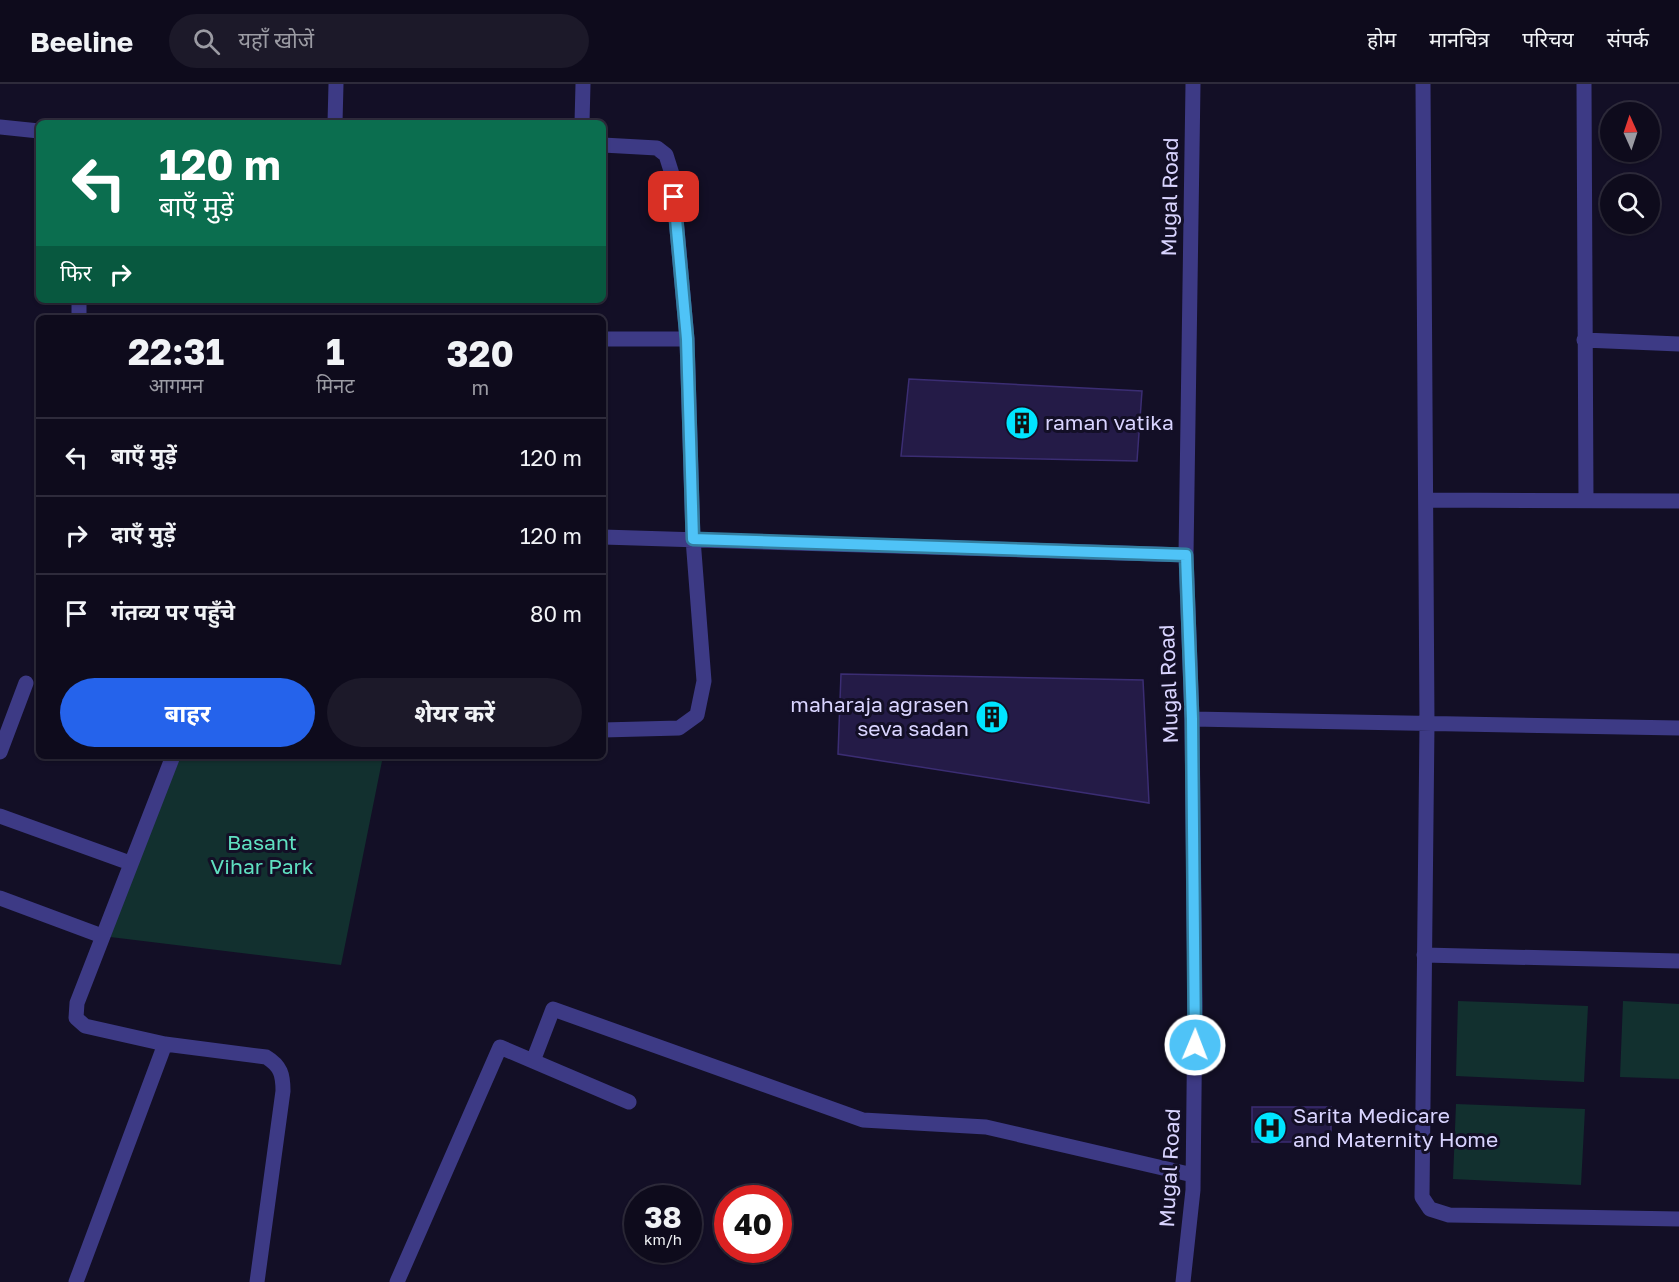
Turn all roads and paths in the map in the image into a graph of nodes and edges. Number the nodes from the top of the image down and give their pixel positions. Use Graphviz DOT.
graph roads {
  1 [pos="336,84"];
  2 [pos="583,84"];
  3 [pos="1193,84"];
  4 [pos="1423,84"];
  5 [pos="1584,84"];
  6 [pos="335,120"];
  7 [pos="582,120"];
  8 [pos="0,127"];
  9 [pos="36,131"];
  10 [pos="606,145"];
  11 [pos="606,339"];
  12 [pos="687,339"];
  13 [pos="1584,340"];
  14 [pos="1679,344"];
  15 [pos="1426,500"];
  16 [pos="1586,500"];
  17 [pos="1679,501"];
  18 [pos="606,537"];
  19 [pos="693,539"];
  20 [pos="1186,555"];
  21 [pos="26,683"];
  22 [pos="1192,719"];
  23 [pos="1427,724"];
  24 [pos="1679,728"];
  25 [pos="606,730"];
  26 [pos="0,752"];
  27 [pos="172,759"];
  28 [pos="0,816"];
  29 [pos="130,863"];
  30 [pos="0,898"];
  31 [pos="102,936"];
  32 [pos="1424,955"];
  33 [pos="1679,961"];
  34 [pos="165,1044"];
  35 [pos="533,1061"];
  36 [pos="629,1102"];
  37 [pos="1193,1174"];
  38 [pos="1679,1219"];
  39 [pos="76,1282"];
  40 [pos="257,1282"];
  41 [pos="397,1282"];
  42 [pos="1183,1282"];
  1 -- 6 [label="street"];
  2 -- 7 [label="street"];
  3 -- 20 [label="street, Mugal Road"];
  4 -- 15 [label="street"];
  5 -- 13 [label="street"];
  8 -- 9 [label="street"];
  10 -- 12 [label="street"];
  11 -- 12 [label="street"];
  12 -- 19 [label="street"];
  13 -- 14 [label="street"];
  13 -- 16 [label="street"];
  15 -- 16 [label="street"];
  15 -- 23 [label="street"];
  16 -- 17 [label="street"];
  18 -- 19 [label="street"];
  19 -- 20 [label="street"];
  19 -- 25 [label="street"];
  20 -- 22 [label="street, Mugal Road"];
  21 -- 26 [label="street"];
  22 -- 23 [label="street"];
  22 -- 37 [label="street, Mugal Road"];
  23 -- 24 [label="street"];
  23 -- 32 [label="street"];
  27 -- 29 [label="street"];
  28 -- 29 [label="street"];
  29 -- 31 [label="street"];
  30 -- 31 [label="street"];
  31 -- 34 [label="street"];
  32 -- 33 [label="street"];
  32 -- 38 [label="street"];
  34 -- 39 [label="street"];
  34 -- 40 [label="street"];
  35 -- 36 [label="street"];
  35 -- 37 [label="street"];
  35 -- 41 [label="street"];
  37 -- 42 [label="street, Mugal Road"];
}
